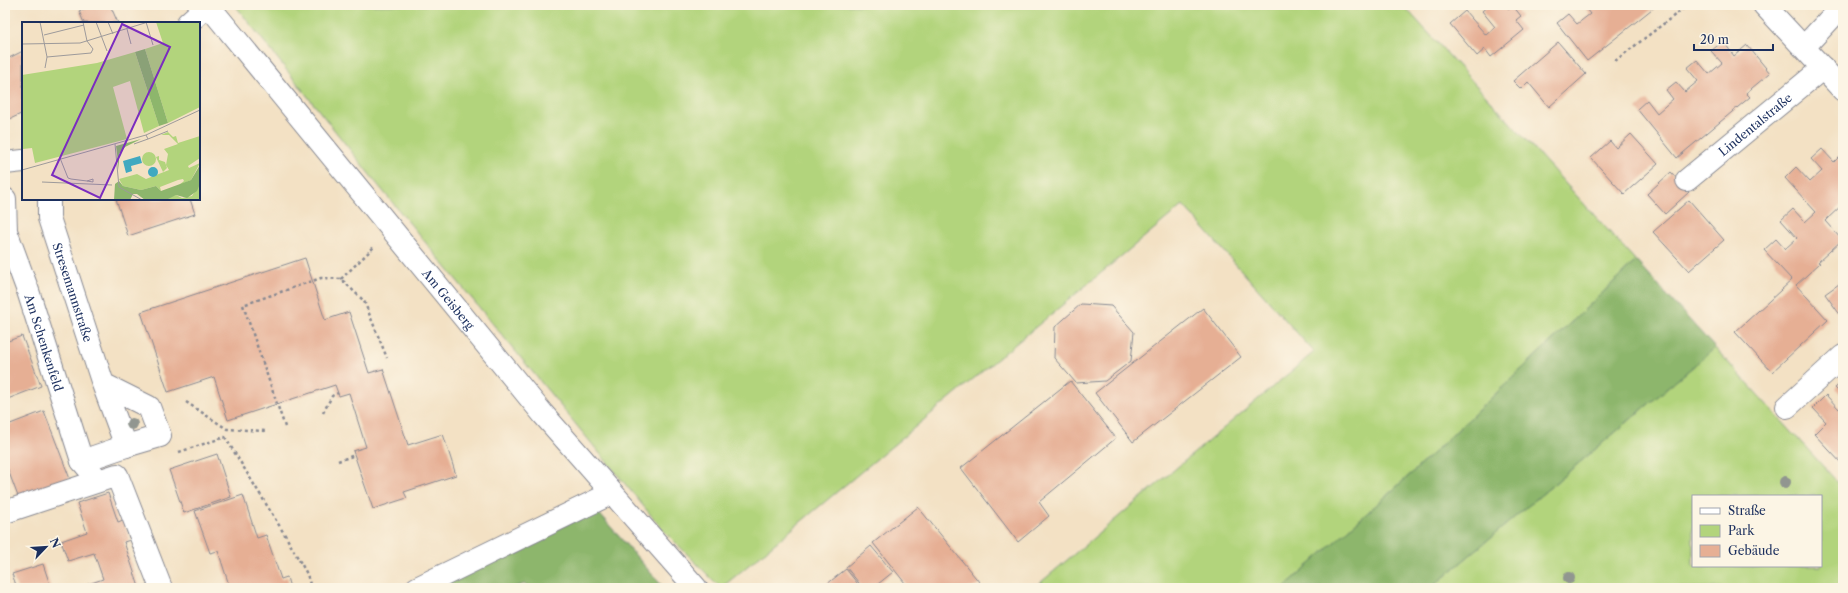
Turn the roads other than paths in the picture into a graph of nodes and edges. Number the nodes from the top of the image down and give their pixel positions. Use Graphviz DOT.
graph roads {
  1 [pos="208,5"];
  2 [pos="1764,5"];
  3 [pos="1843,5"];
  4 [pos="189,22"];
  5 [pos="1804,47"];
  6 [pos="1823,68"];
  7 [pos="1843,90"];
  8 [pos="22,161"];
  9 [pos="5,163"];
  10 [pos="1687,180"];
  11 [pos="5,199"];
  12 [pos="49,200"];
  13 [pos="1843,356"];
  14 [pos="103,384"];
  15 [pos="1787,406"];
  16 [pos="126,446"];
  17 [pos="82,461"];
  18 [pos="98,480"];
  19 [pos="612,493"];
  20 [pos="5,512"];
  21 [pos="161,588"];
  22 [pos="417,588"];
  23 [pos="696,588"];
  1 -- 4 [label="street"];
  1 -- 19 [label="street, Am Geisberg"];
  2 -- 5 [label="street"];
  3 -- 5 [label="street"];
  5 -- 6 [label="street"];
  6 -- 7 [label="street"];
  6 -- 10 [label="street, Lindentalstraße"];
  8 -- 9 [label="street"];
  11 -- 17 [label="street, Am Schenkenfeld"];
  12 -- 14 [label="street, Stresemannstraße"];
  13 -- 15 [label="street"];
  14 -- 16 [label="street, Stresemannstraße"];
  14 -- 16 [label="street"];
  16 -- 17 [label="street"];
  17 -- 18 [label="street, Am Schenkenfeld"];
  18 -- 20 [label="street"];
  18 -- 21 [label="street"];
  19 -- 22 [label="street"];
  19 -- 23 [label="street, Am Geisberg"];
}
